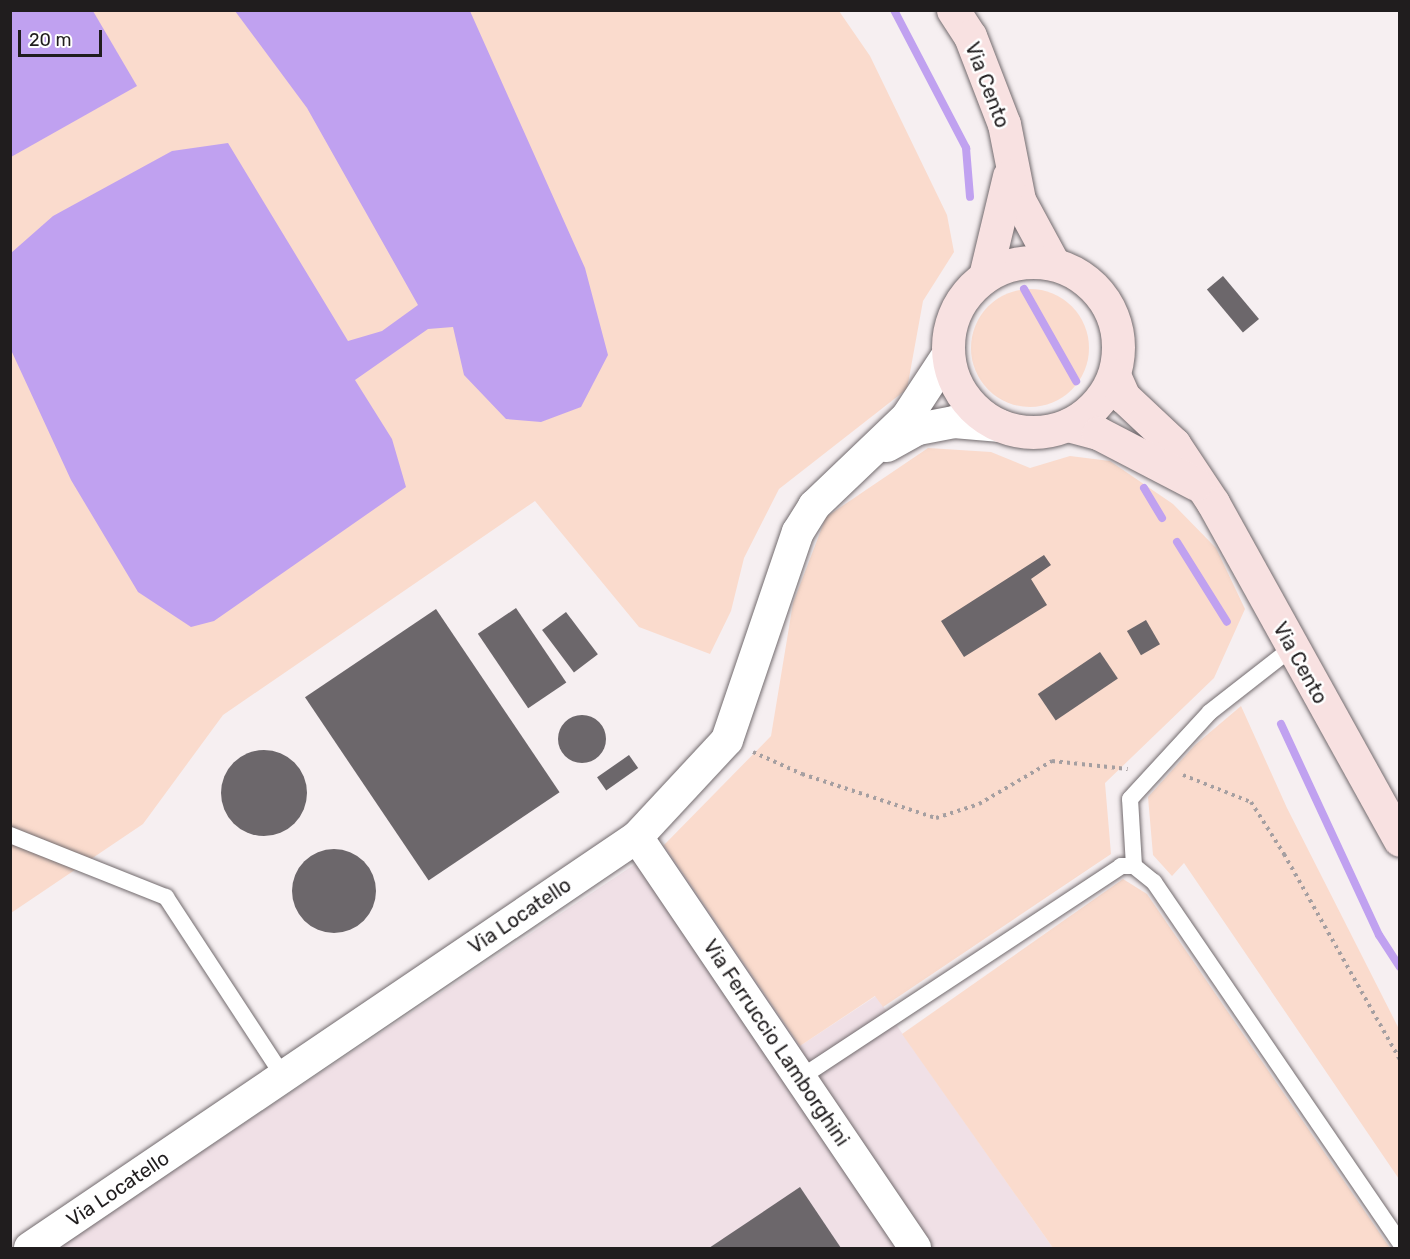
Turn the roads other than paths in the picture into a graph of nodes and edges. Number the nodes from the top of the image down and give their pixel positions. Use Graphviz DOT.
graph roads {
  1 [pos="953,10"];
  2 [pos="1011,163"];
  3 [pos="1053,263"];
  4 [pos="985,276"];
  5 [pos="947,356"];
  6 [pos="1114,375"];
  7 [pos="1068,425"];
  8 [pos="1000,426"];
  9 [pos="863,460"];
  10 [pos="1200,487"];
  11 [pos="1292,648"];
  12 [pos="10,835"];
  13 [pos="637,837"];
  14 [pos="1400,840"];
  15 [pos="1134,866"];
  16 [pos="284,1077"];
  17 [pos="800,1078"];
  18 [pos="1400,1243"];
  19 [pos="30,1248"];
  20 [pos="915,1248"];
  1 -- 2 [label="main road, Via Cento"];
  2 -- 3 [label="main road, Via Cento"];
  2 -- 4 [label="main road, Via Cento"];
  3 -- 4 [label="main road, Via Cento"];
  3 -- 6 [label="main road, Via Cento"];
  4 -- 5 [label="main road, Via Cento"];
  5 -- 8 [label="main road, Via Cento"];
  5 -- 9 [label="street, Via Locatello"];
  6 -- 7 [label="main road, Via Cento"];
  6 -- 10 [label="main road, Via Cento"];
  7 -- 8 [label="main road, Via Cento"];
  7 -- 10 [label="main road, Via Cento"];
  8 -- 9 [label="street, Via Locatello"];
  9 -- 13 [label="street, Via Locatello"];
  10 -- 11 [label="main road, Via Cento"];
  11 -- 14 [label="main road, Via Cento"];
  11 -- 15 [label="lane"];
  12 -- 16 [label="lane"];
  13 -- 16 [label="street, Via Locatello"];
  13 -- 17 [label="street, Via Ferruccio Lamborghini"];
  15 -- 17 [label="lane"];
  15 -- 18 [label="lane"];
  16 -- 19 [label="street, Via Locatello"];
  17 -- 20 [label="street, Via Ferruccio Lamborghini"];
}
